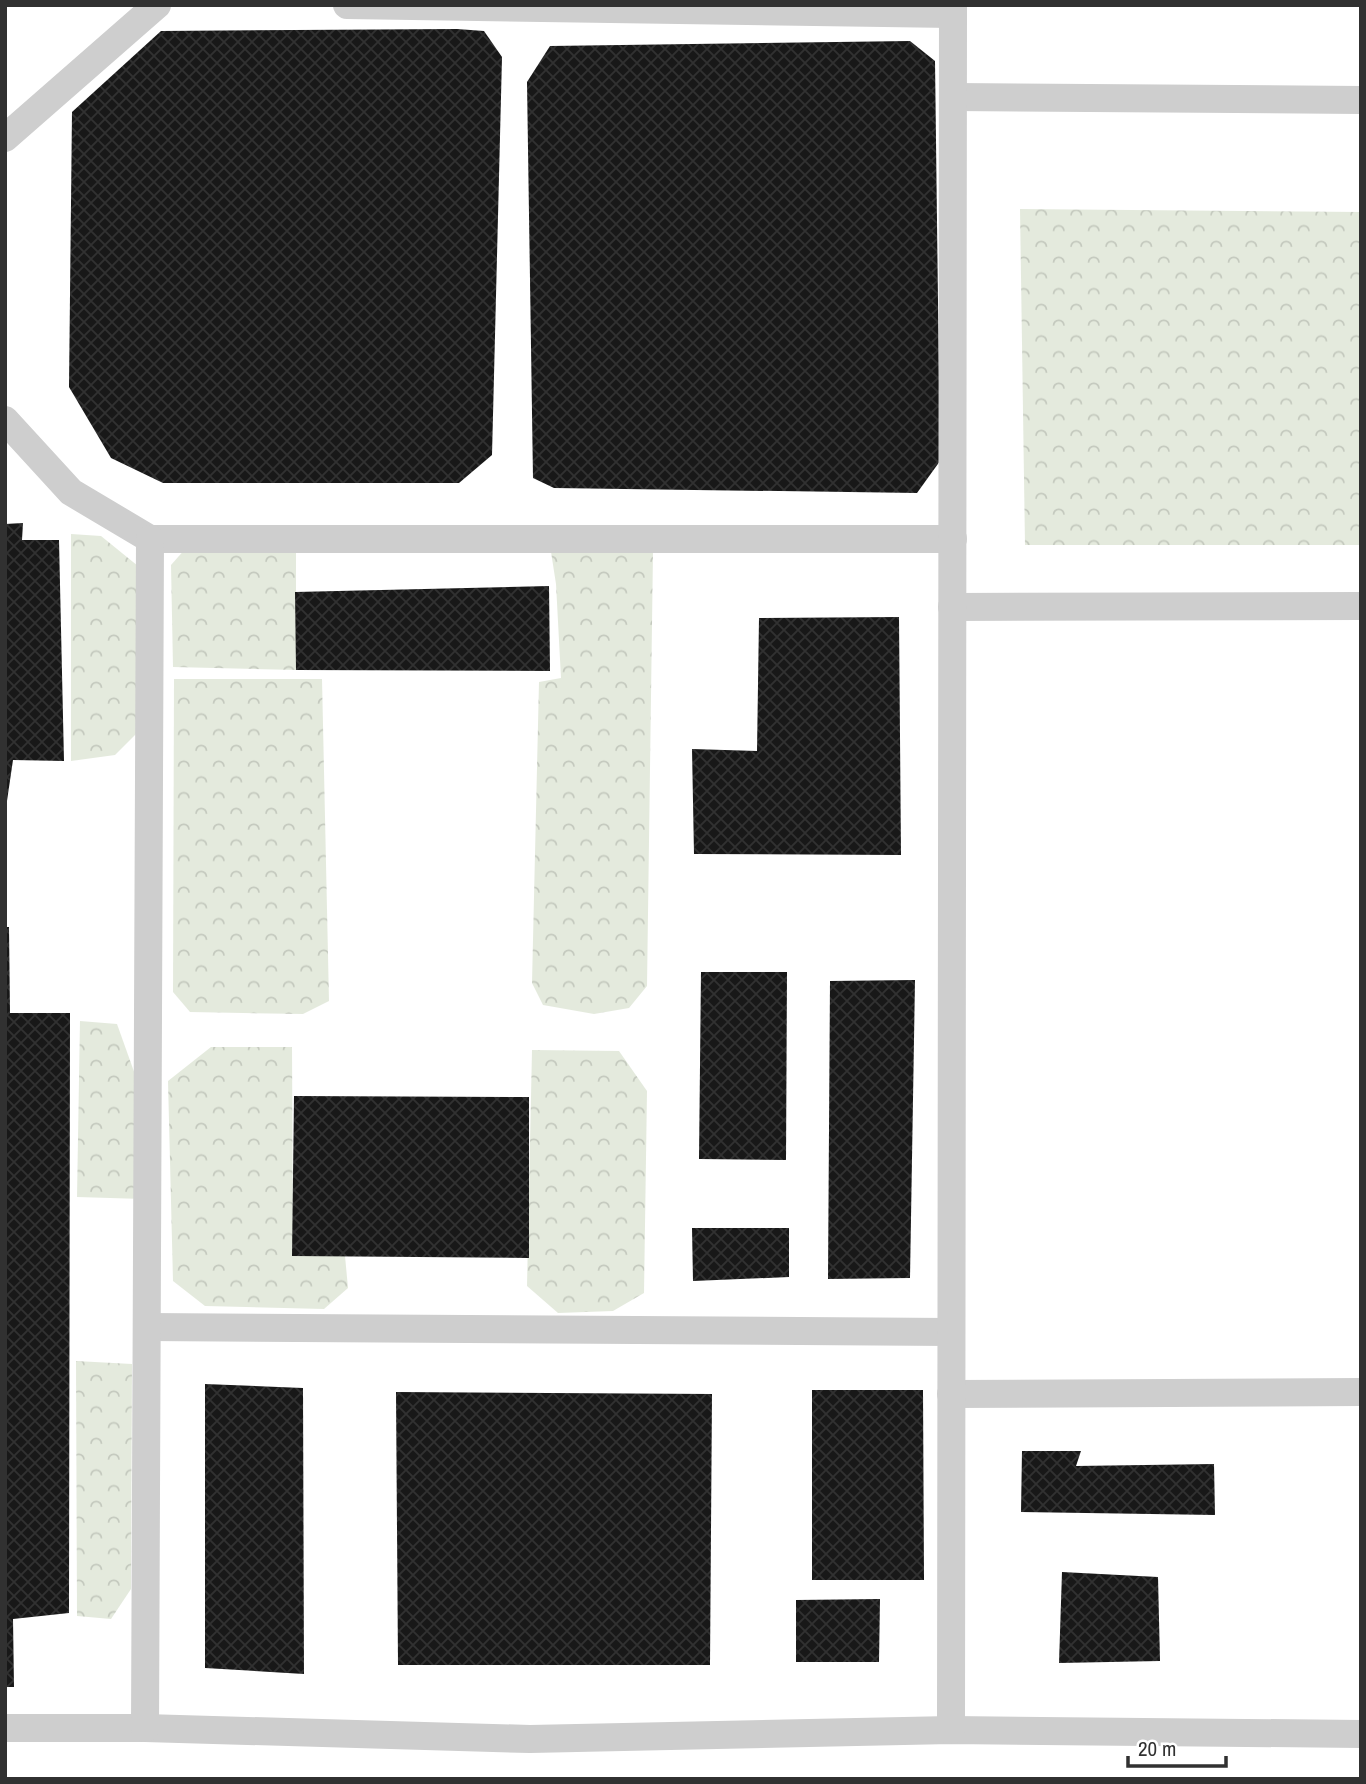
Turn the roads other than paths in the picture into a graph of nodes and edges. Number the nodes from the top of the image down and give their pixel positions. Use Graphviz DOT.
graph roads {
  1 [pos="157,5"];
  2 [pos="347,5"];
  3 [pos="953,9"];
  4 [pos="953,97"];
  5 [pos="1361,100"];
  6 [pos="5,138"];
  7 [pos="5,420"];
  8 [pos="150,539"];
  9 [pos="953,539"];
  10 [pos="1361,606"];
  11 [pos="952,607"];
  12 [pos="147,1327"];
  13 [pos="951,1332"];
  14 [pos="1361,1392"];
  15 [pos="951,1394"];
  16 [pos="5,1728"];
  17 [pos="145,1728"];
  18 [pos="951,1730"];
  19 [pos="1361,1734"];
  1 -- 6 [label="street"];
  2 -- 3 [label="street"];
  3 -- 4 [label="street"];
  4 -- 5 [label="street"];
  4 -- 9 [label="street"];
  7 -- 8 [label="street"];
  8 -- 9 [label="street"];
  8 -- 12 [label="street"];
  9 -- 11 [label="street"];
  10 -- 11 [label="street"];
  11 -- 13 [label="street"];
  12 -- 13 [label="street"];
  12 -- 17 [label="street"];
  13 -- 15 [label="street"];
  14 -- 15 [label="street"];
  15 -- 18 [label="street"];
  16 -- 17 [label="street"];
  17 -- 18 [label="street"];
  18 -- 19 [label="street"];
}
